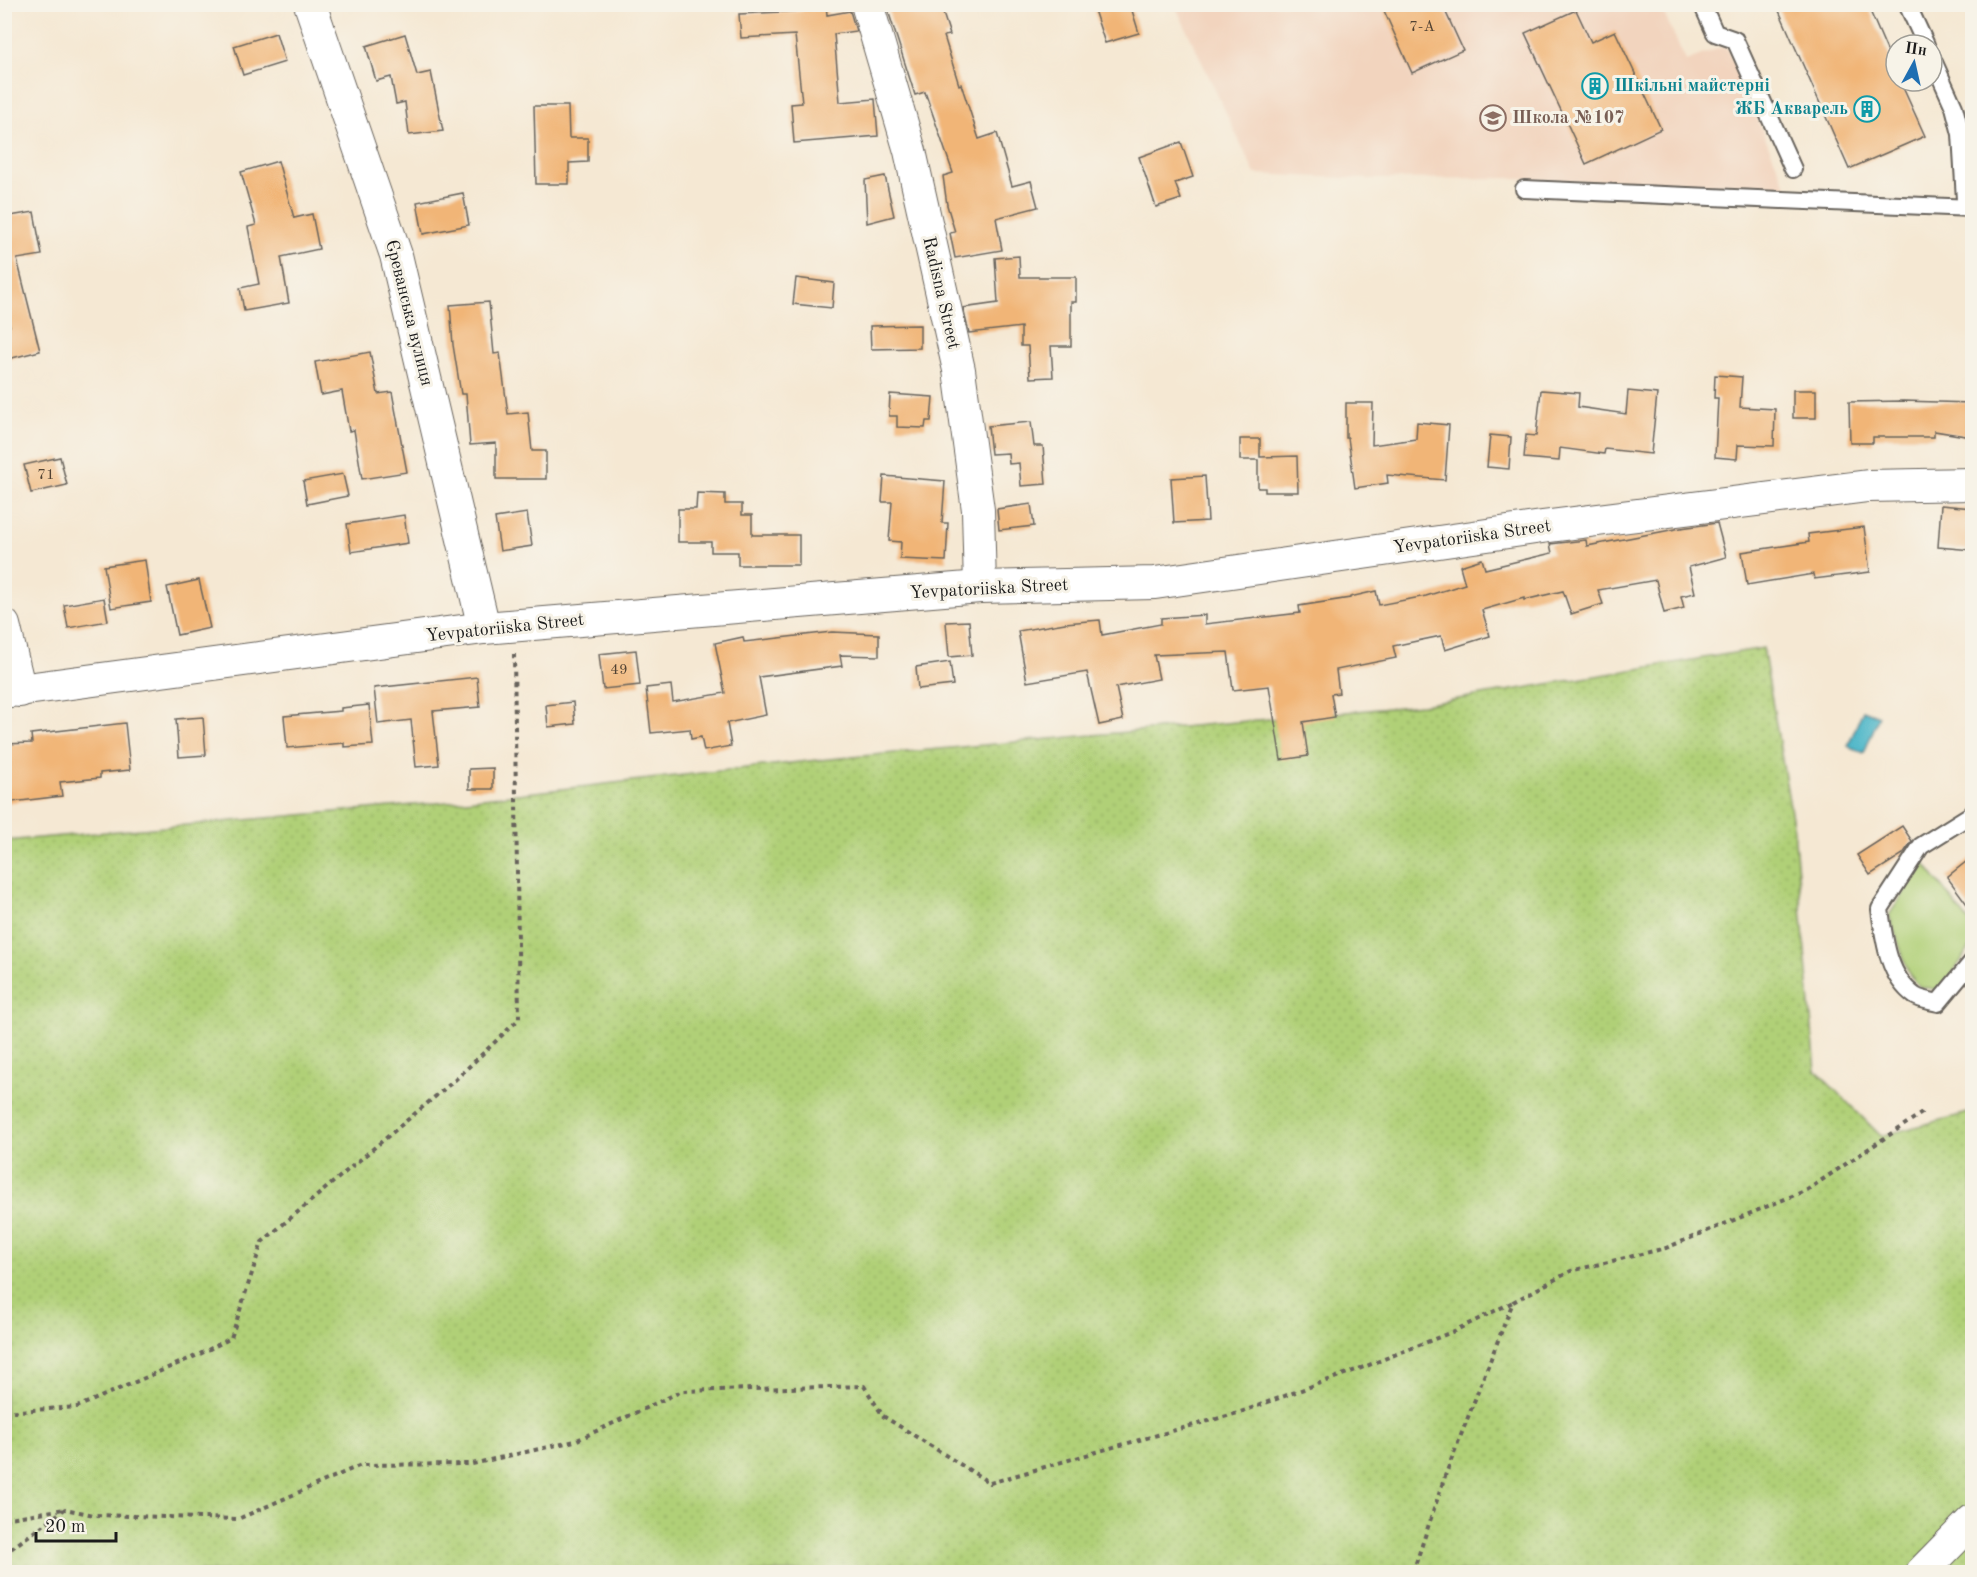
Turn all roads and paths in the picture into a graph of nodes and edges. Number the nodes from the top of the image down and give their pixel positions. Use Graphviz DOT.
graph roads {
  1 [pos="310,4"];
  2 [pos="867,4"];
  3 [pos="1702,4"];
  4 [pos="1907,4"];
  5 [pos="1920,33"];
  6 [pos="1944,83"];
  7 [pos="1793,170"];
  8 [pos="1524,189"];
  9 [pos="1972,207"];
  10 [pos="1972,484"];
  11 [pos="980,587"];
  12 [pos="4,626"];
  13 [pos="499,627"];
  14 [pos="12,691"];
  15 [pos="1972,814"];
  16 [pos="1972,962"];
  17 [pos="1925,1111"];
  18 [pos="1513,1302"];
  19 [pos="4,1412"];
  20 [pos="65,1509"];
  21 [pos="4,1519"];
  22 [pos="1972,1521"];
  23 [pos="4,1554"];
  24 [pos="1413,1572"];
  25 [pos="1922,1572"];
  1 -- 13 [label="street, Єреванська вулиця"];
  2 -- 11 [label="street, Radisna Street"];
  3 -- 7 [label="lane"];
  4 -- 5 [label="lane"];
  6 -- 9 [label="lane"];
  8 -- 9 [label="lane"];
  10 -- 11 [label="street, Yevpatoriiska Street"];
  11 -- 13 [label="street, Yevpatoriiska Street"];
  12 -- 14 [label="street"];
  13 -- 14 [label="street, Yevpatoriiska Street"];
  13 -- 19 [label="path"];
  15 -- 16 [label="lane"];
  17 -- 18 [label="path"];
  18 -- 20 [label="path"];
  18 -- 24 [label="path"];
  20 -- 21 [label="path"];
  20 -- 23 [label="path"];
  22 -- 25 [label="street"];
}
